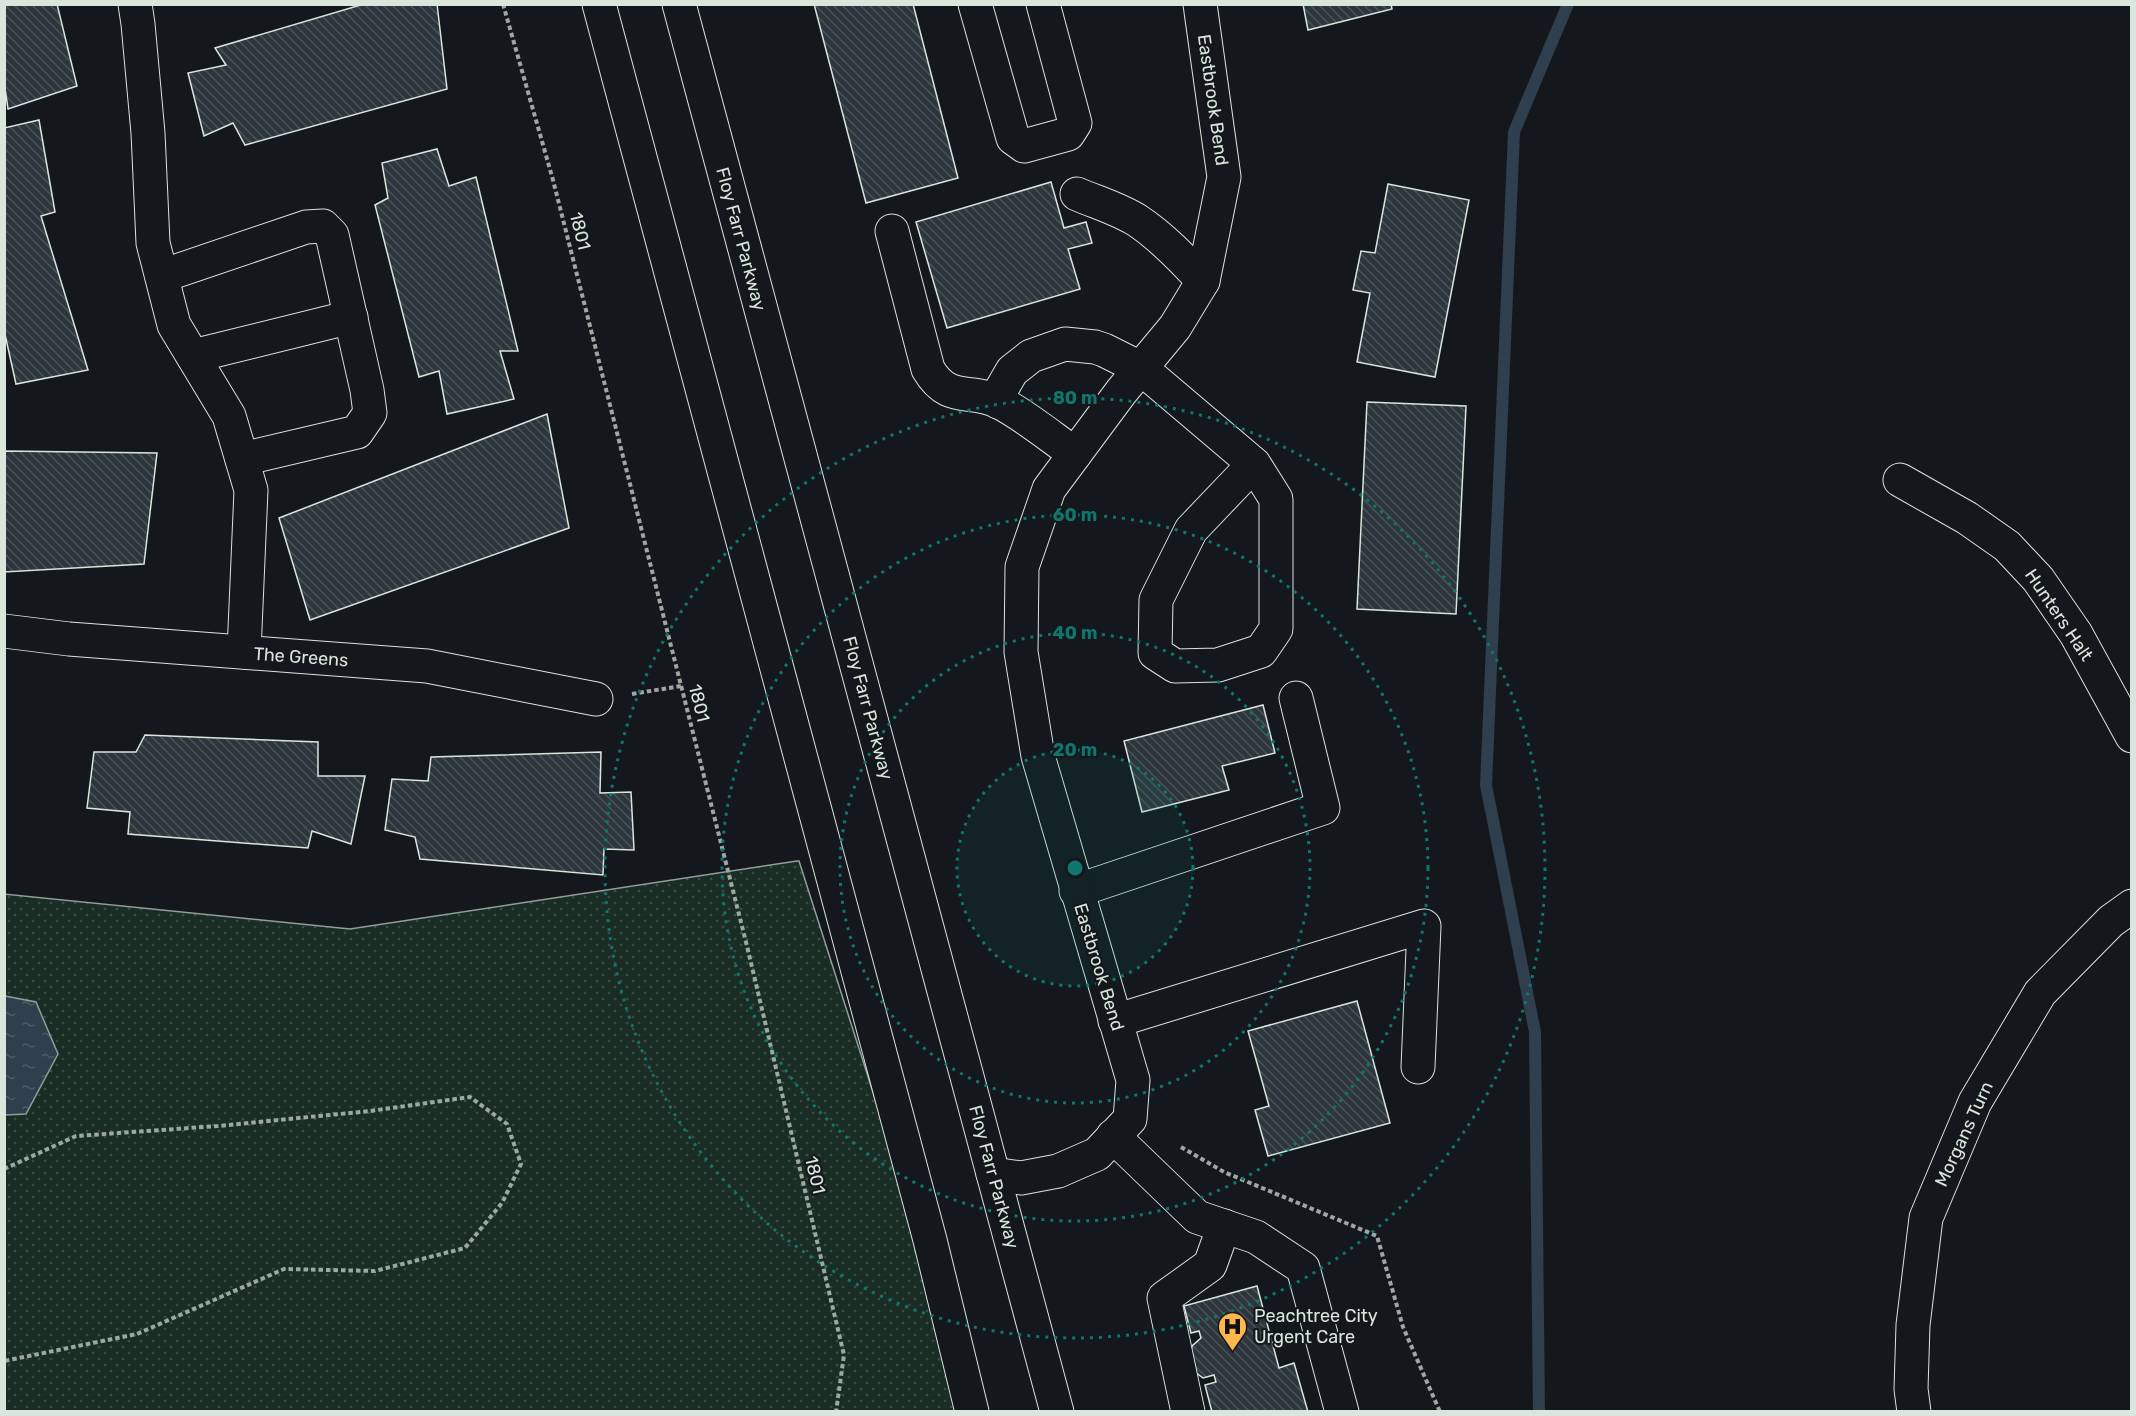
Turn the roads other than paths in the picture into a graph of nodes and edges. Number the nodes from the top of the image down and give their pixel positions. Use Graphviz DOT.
graph roads {
  1 [pos="135,4"];
  2 [pos="599,4"];
  3 [pos="679,4"];
  4 [pos="975,4"];
  5 [pos="1043,4"];
  6 [pos="1200,4"];
  7 [pos="1077,194"];
  8 [pos="892,231"];
  9 [pos="162,276"];
  10 [pos="1203,280"];
  11 [pos="351,317"];
  12 [pos="193,356"];
  13 [pos="1142,369"];
  14 [pos="998,402"];
  15 [pos="1075,454"];
  16 [pos="242,459"];
  17 [pos="1254,464"];
  18 [pos="1900,480"];
  19 [pos="4,631"];
  20 [pos="244,652"];
  21 [pos="1296,698"];
  22 [pos="596,699"];
  23 [pos="2132,736"];
  24 [pos="1076,891"];
  25 [pos="2132,906"];
  26 [pos="1115,1021"];
  27 [pos="1418,1067"];
  28 [pos="1113,1137"];
  29 [pos="993,1174"];
  30 [pos="1224,1226"];
  31 [pos="972,1412"];
  32 [pos="1057,1412"];
  33 [pos="1188,1412"];
  34 [pos="1342,1412"];
  35 [pos="1914,1412"];
  1 -- 9 [label="main road"];
  2 -- 31 [label="main road"];
  3 -- 29 [label="main road, Floy Farr Parkway"];
  4 -- 5 [label="main road"];
  6 -- 10 [label="main road, Eastbrook Bend"];
  7 -- 10 [label="main road"];
  8 -- 14 [label="main road"];
  9 -- 11 [label="main road"];
  9 -- 12 [label="main road"];
  10 -- 13 [label="main road, Eastbrook Bend"];
  11 -- 12 [label="main road"];
  11 -- 16 [label="main road"];
  12 -- 16 [label="main road"];
  13 -- 14 [label="main road"];
  13 -- 15 [label="main road, Eastbrook Bend"];
  13 -- 17 [label="main road"];
  14 -- 15 [label="main road"];
  15 -- 24 [label="main road, Eastbrook Bend"];
  16 -- 20 [label="main road"];
  17 -- 17 [label="main road"];
  18 -- 23 [label="main road, Hunters Halt"];
  19 -- 20 [label="main road, The Greens"];
  20 -- 22 [label="main road, The Greens"];
  21 -- 24 [label="main road"];
  24 -- 26 [label="main road, Eastbrook Bend"];
  25 -- 35 [label="main road, Morgans Turn"];
  26 -- 27 [label="main road"];
  26 -- 28 [label="main road, Eastbrook Bend"];
  28 -- 29 [label="main road, Eastbrook Bend"];
  28 -- 30 [label="main road"];
  29 -- 32 [label="main road, Floy Farr Parkway"];
  30 -- 33 [label="main road"];
  30 -- 34 [label="main road"];
}
